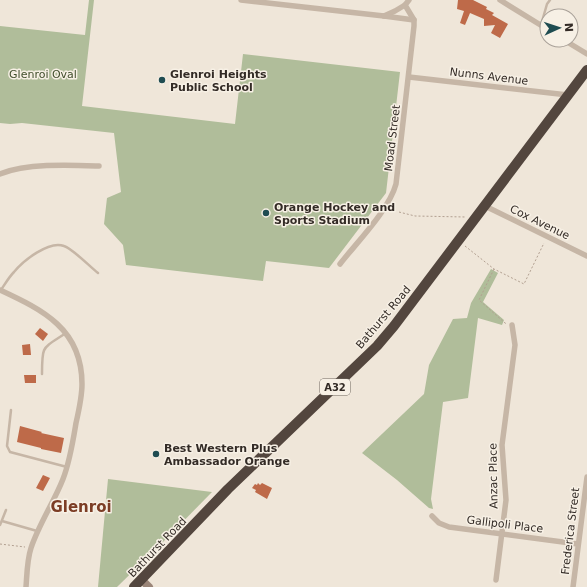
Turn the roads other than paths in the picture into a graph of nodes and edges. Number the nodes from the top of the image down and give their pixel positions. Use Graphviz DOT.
graph roads {
  1 [pos="241,0"];
  2 [pos="503,1"];
  3 [pos="274,2"];
  4 [pos="407,2"];
  5 [pos="384,16"];
  6 [pos="414,20"];
  7 [pos="539,24"];
  8 [pos="577,48"];
  9 [pos="587,54"];
  10 [pos="587,70"];
  11 [pos="409,77"];
  12 [pos="568,95"];
  13 [pos="100,166"];
  14 [pos="0,174"];
  15 [pos="485,206"];
  16 [pos="587,256"];
  17 [pos="340,264"];
  18 [pos="98,273"];
  19 [pos="0,290"];
  20 [pos="512,325"];
  21 [pos="66,333"];
  22 [pos="42,374"];
  23 [pos="11,410"];
  24 [pos="67,467"];
  25 [pos="587,478"];
  26 [pos="586,493"];
  27 [pos="6,510"];
  28 [pos="432,516"];
  29 [pos="2,520"];
  30 [pos="0,525"];
  31 [pos="38,531"];
  32 [pos="501,534"];
  33 [pos="578,544"];
  34 [pos="496,580"];
  35 [pos="142,585"];
  36 [pos="26,587"];
  37 [pos="573,587"];
  1 -- 3 [label="street"];
  2 -- 7 [label="street"];
  3 -- 5 [label="street"];
  4 -- 5 [label="street"];
  4 -- 6 [label="street"];
  5 -- 6 [label="street"];
  6 -- 11 [label="street, Moad Street"];
  8 -- 9 [label="street"];
  10 -- 12 [label="highway, Bathurst Road / A32"];
  11 -- 12 [label="street, Nunns Avenue"];
  11 -- 17 [label="street, Moad Street"];
  12 -- 15 [label="highway, Bathurst Road / A32"];
  13 -- 14 [label="street"];
  15 -- 16 [label="street, Cox Avenue"];
  15 -- 35 [label="highway, Bathurst Road / A32"];
  18 -- 19 [label="lane"];
  19 -- 21 [label="street"];
  20 -- 32 [label="street, Anzac Place"];
  21 -- 22 [label="lane"];
  21 -- 24 [label="street"];
  23 -- 24 [label="lane"];
  24 -- 31 [label="street"];
  25 -- 26 [label="street, Frederica Street"];
  26 -- 33 [label="street, Frederica Street"];
  27 -- 29 [label="lane"];
  28 -- 32 [label="street, Gallipoli Place"];
  29 -- 30 [label="lane"];
  29 -- 31 [label="lane"];
  31 -- 36 [label="street"];
  32 -- 33 [label="street, Gallipoli Place"];
  32 -- 34 [label="street, Anzac Place"];
  33 -- 37 [label="street, Frederica Street"];
}
